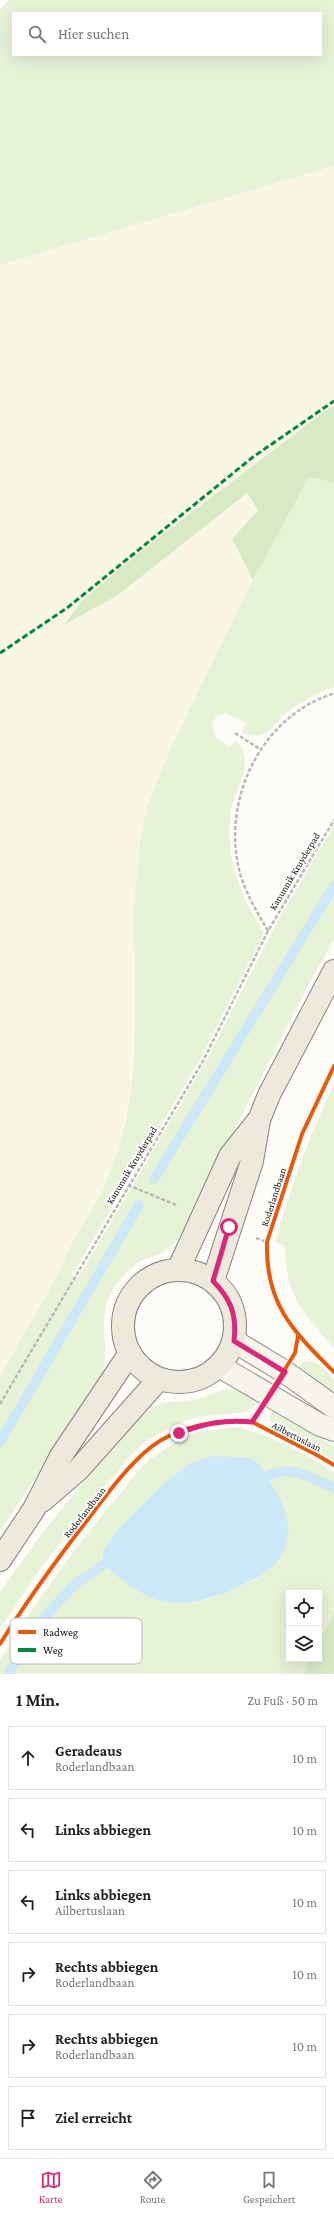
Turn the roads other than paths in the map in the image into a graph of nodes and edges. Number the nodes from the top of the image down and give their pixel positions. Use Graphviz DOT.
graph roads {
  1 [pos="334,971"];
  2 [pos="259,1120"];
  3 [pos="178,1270"];
  4 [pos="213,1281"];
  5 [pos="234,1341"];
  6 [pos="130,1353"];
  7 [pos="219,1366"];
  8 [pos="159,1379"];
  9 [pos="334,1407"];
  10 [pos="334,1430"];
  11 [pos="34,1509"];
  12 [pos="0,1560"];
  1 -- 2 [label="main road"];
  2 -- 3 [label="main road"];
  2 -- 4 [label="main road"];
  3 -- 4 [label="main road"];
  3 -- 6 [label="main road"];
  4 -- 5 [label="main road"];
  5 -- 7 [label="main road"];
  5 -- 9 [label="main road"];
  6 -- 8 [label="main road"];
  6 -- 11 [label="main road"];
  7 -- 8 [label="main road"];
  7 -- 10 [label="main road, Ailbertuslaan"];
  8 -- 11 [label="main road"];
  11 -- 12 [label="main road"];
}
